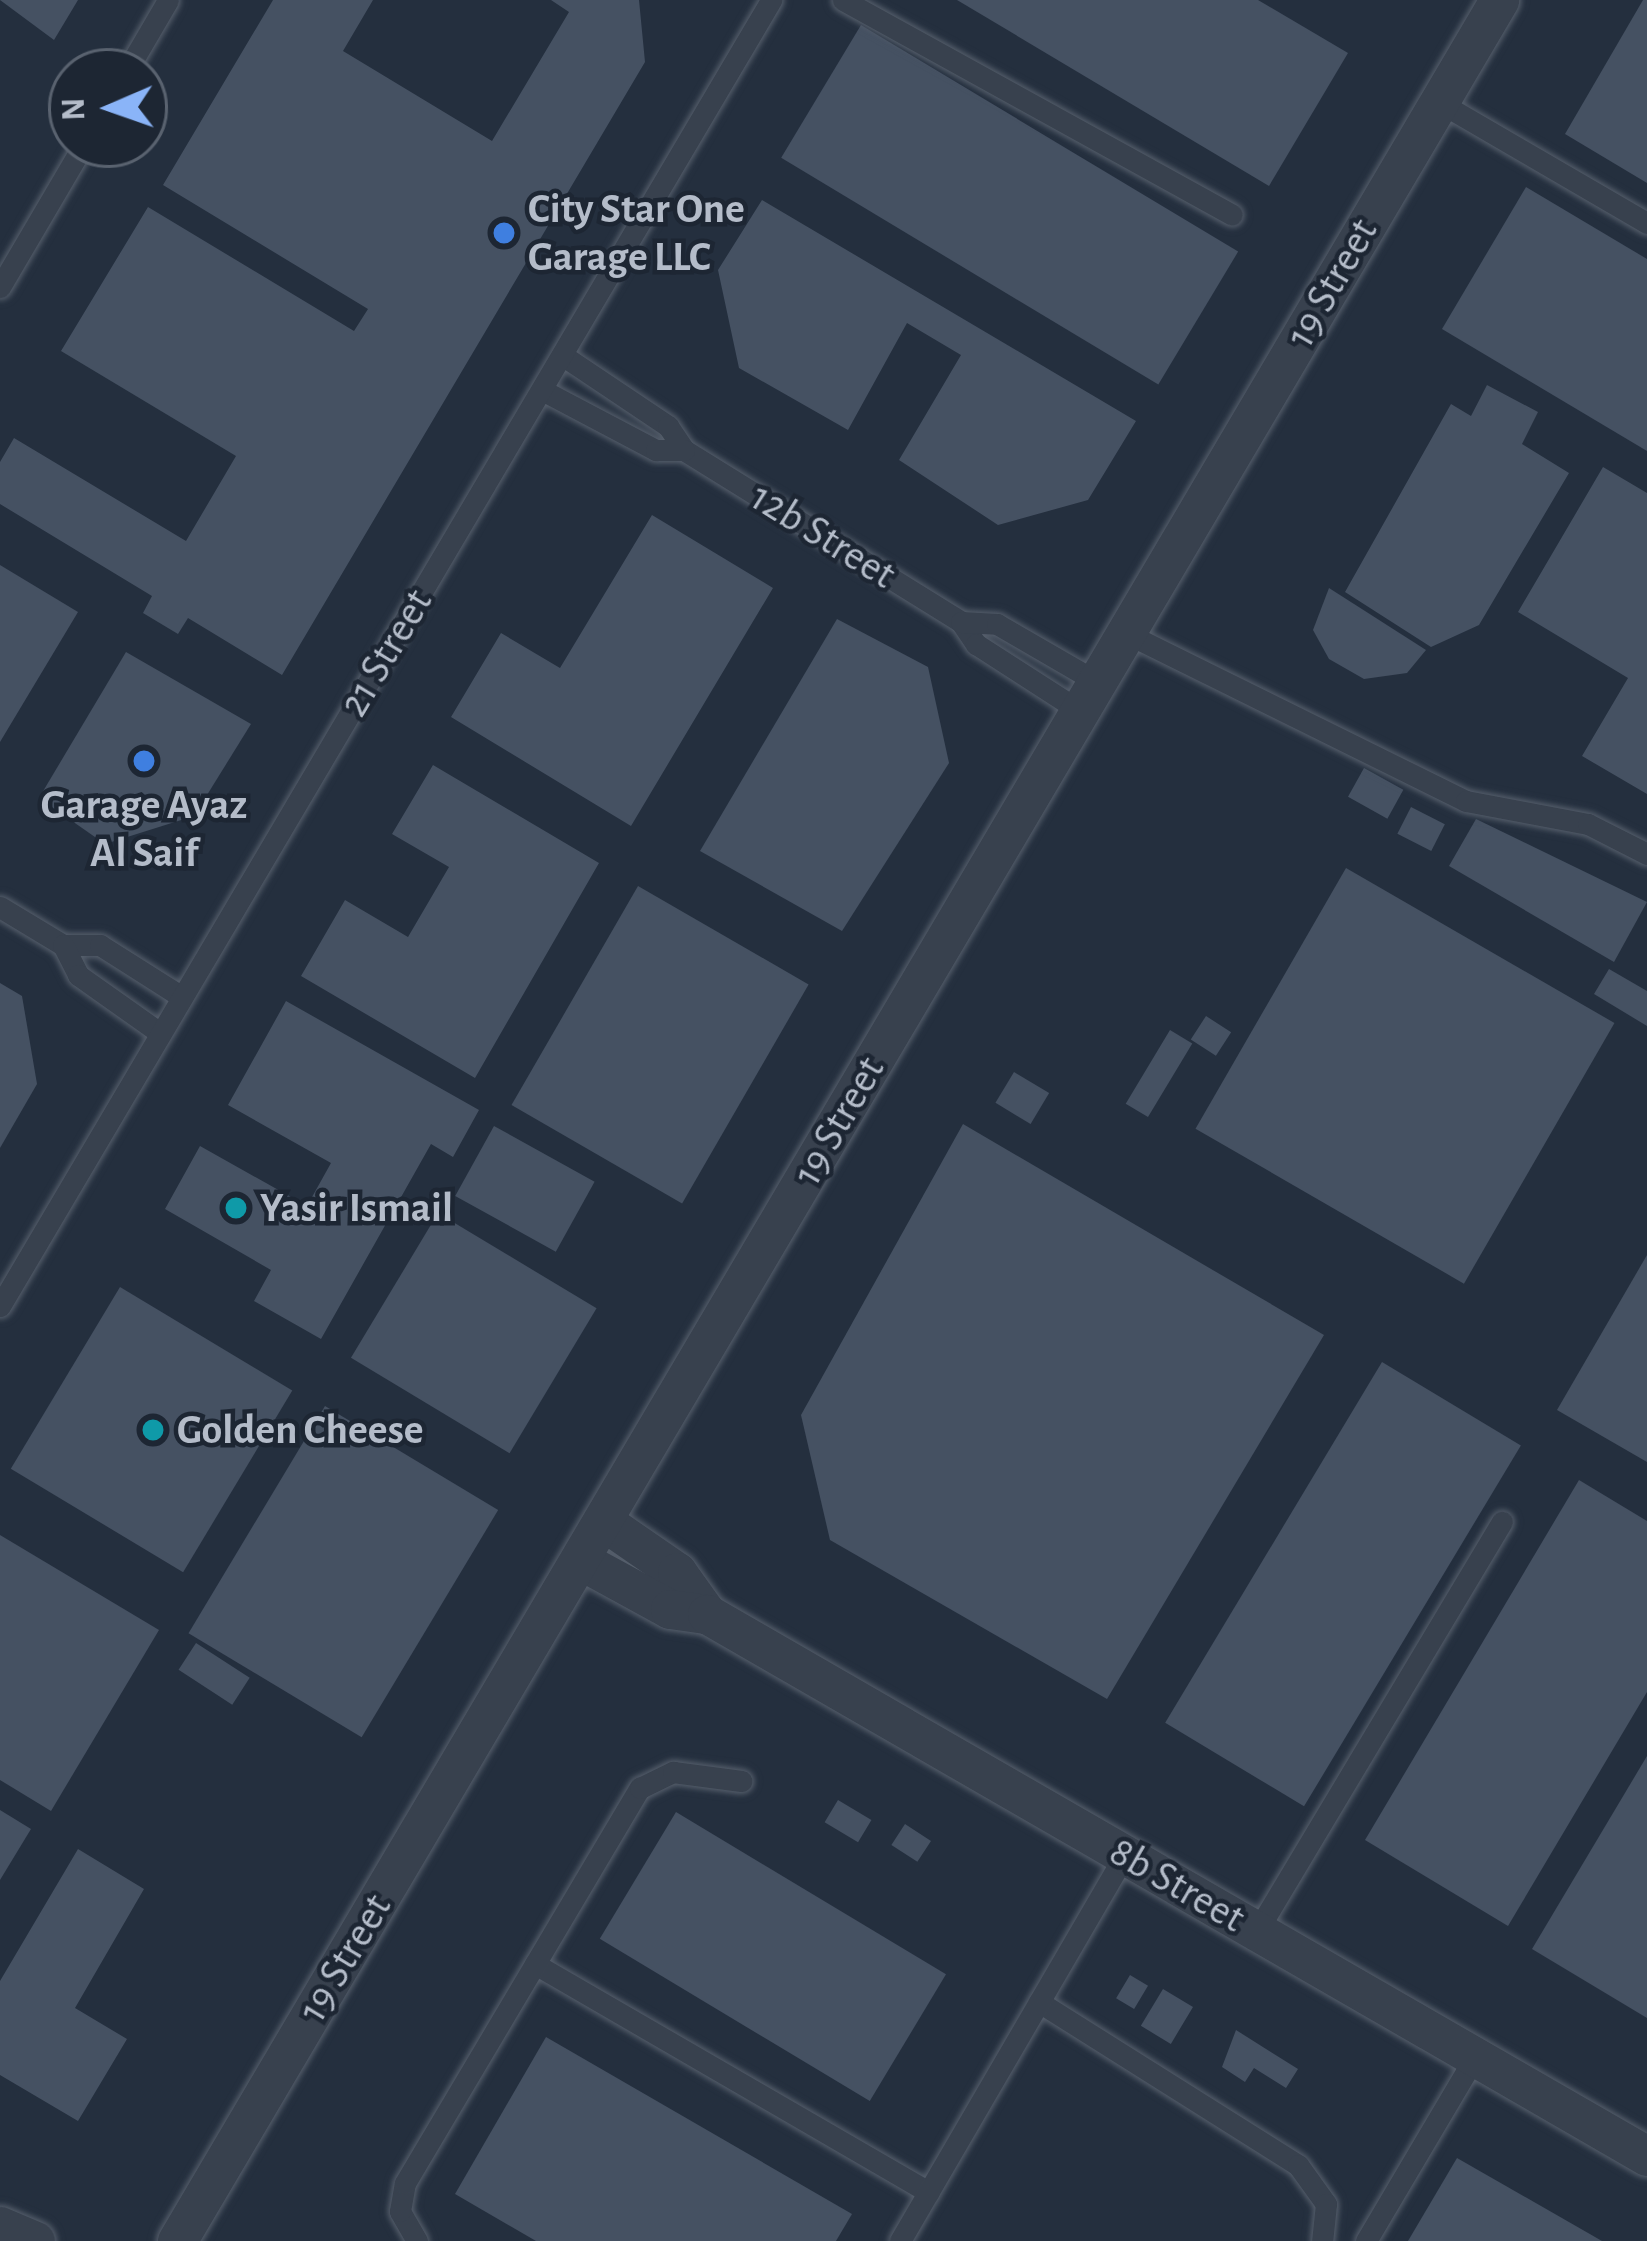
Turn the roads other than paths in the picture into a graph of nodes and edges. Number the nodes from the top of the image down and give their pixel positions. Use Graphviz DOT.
graph roads {
  1 [pos="168,0"];
  2 [pos="843,0"];
  3 [pos="1499,0"];
  4 [pos="764,3"];
  5 [pos="140,48"];
  6 [pos="1439,102"];
  7 [pos="70,168"];
  8 [pos="1232,215"];
  9 [pos="1647,223"];
  10 [pos="0,287"];
  11 [pos="562,355"];
  12 [pos="542,390"];
  13 [pos="684,450"];
  14 [pos="961,622"];
  15 [pos="1126,633"];
  16 [pos="1089,697"];
  17 [pos="1647,854"];
  18 [pos="0,907"];
  19 [pos="63,945"];
  20 [pos="182,997"];
  21 [pos="160,1033"];
  22 [pos="0,1306"];
  23 [pos="603,1521"];
  24 [pos="1502,1522"];
  25 [pos="580,1560"];
  26 [pos="707,1614"];
  27 [pos="741,1780"];
  28 [pos="1125,1855"];
  29 [pos="1257,1931"];
  30 [pos="535,1964"];
  31 [pos="1039,2002"];
  32 [pos="1475,2056"];
  33 [pos="1643,2145"];
  34 [pos="929,2192"];
  35 [pos="0,2226"];
  36 [pos="35,2241"];
  37 [pos="177,2241"];
  38 [pos="417,2241"];
  39 [pos="900,2241"];
  40 [pos="1322,2241"];
  41 [pos="1366,2241"];
  1 -- 5 [label="lane"];
  2 -- 8 [label="lane"];
  3 -- 6 [label="street, 19 Street"];
  4 -- 11 [label="lane, 21 Street"];
  6 -- 9 [label="lane"];
  6 -- 15 [label="street, 19 Street"];
  7 -- 10 [label="lane"];
  11 -- 12 [label="lane, 21 Street"];
  11 -- 13 [label="lane, 12b Street"];
  12 -- 13 [label="lane, 12b Street"];
  12 -- 20 [label="lane, 21 Street"];
  13 -- 14 [label="lane, 12b Street"];
  14 -- 16 [label="lane, 12b Street"];
  14 -- 16 [label="lane, 12b Street"];
  15 -- 16 [label="street, 19 Street"];
  15 -- 17 [label="lane"];
  16 -- 23 [label="street, 19 Street"];
  18 -- 19 [label="lane"];
  19 -- 20 [label="lane"];
  19 -- 21 [label="lane"];
  20 -- 21 [label="lane, 21 Street"];
  21 -- 22 [label="lane, 21 Street"];
  23 -- 25 [label="street, 19 Street"];
  23 -- 26 [label="street, 8b Street"];
  24 -- 29 [label="lane"];
  25 -- 26 [label="street, 8b Street"];
  25 -- 37 [label="street, 19 Street"];
  26 -- 28 [label="street, 8b Street"];
  27 -- 30 [label="lane"];
  28 -- 29 [label="street, 8b Street"];
  28 -- 31 [label="lane"];
  29 -- 32 [label="street, 8b Street"];
  30 -- 34 [label="lane"];
  30 -- 38 [label="lane"];
  31 -- 34 [label="lane"];
  31 -- 40 [label="lane"];
  32 -- 33 [label="street, 8b Street"];
  32 -- 41 [label="lane"];
  34 -- 39 [label="lane"];
  35 -- 36 [label="street"];
}
